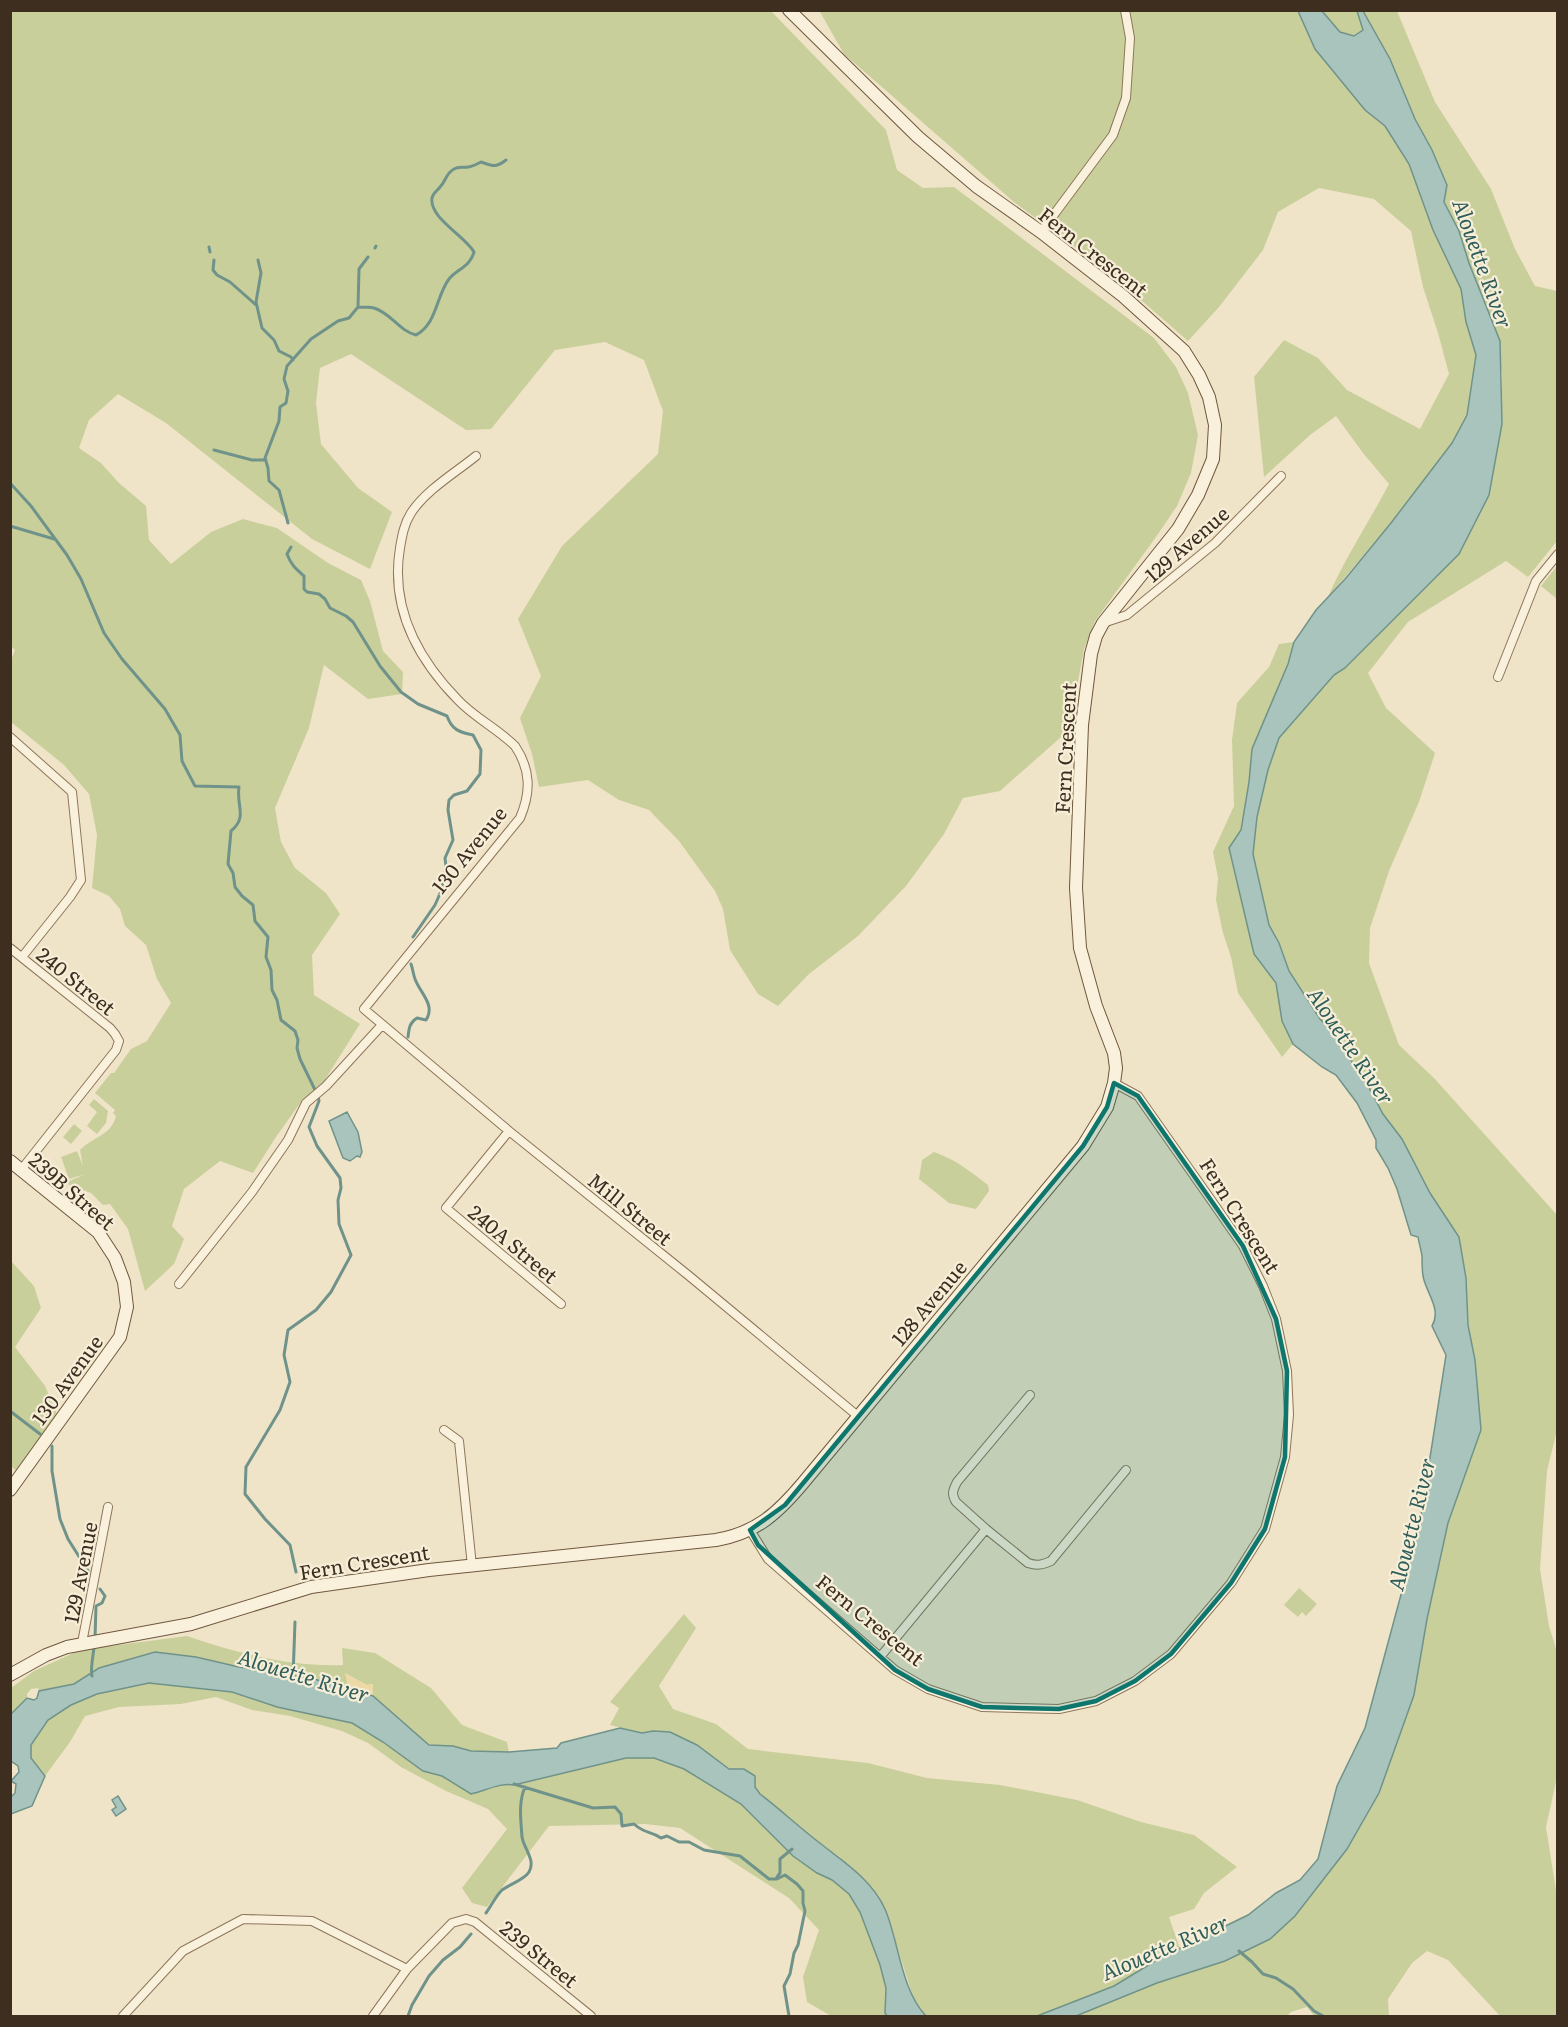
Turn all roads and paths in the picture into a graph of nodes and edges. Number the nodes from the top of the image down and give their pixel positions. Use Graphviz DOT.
graph roads {
  1 [pos="789,10"];
  2 [pos="1125,10"];
  3 [pos="1041,232"];
  4 [pos="476,456"];
  5 [pos="1281,476"];
  6 [pos="1557,554"];
  7 [pos="1103,623"];
  8 [pos="1498,677"];
  9 [pos="10,737"];
  10 [pos="10,948"];
  11 [pos="22,957"];
  12 [pos="381,1026"];
  13 [pos="1114,1083"];
  14 [pos="509,1131"];
  15 [pos="16,1165"];
  16 [pos="124,1282"];
  17 [pos="179,1284"];
  18 [pos="561,1304"];
  19 [pos="1030,1395"];
  20 [pos="859,1417"];
  21 [pos="444,1430"];
  22 [pos="1126,1470"];
  23 [pos="10,1490"];
  24 [pos="108,1507"];
  25 [pos="986,1529"];
  26 [pos="750,1530"];
  27 [pos="472,1566"];
  28 [pos="84,1642"];
  29 [pos="880,1657"];
  30 [pos="10,1676"];
  31 [pos="407,1969"];
  32 [pos="123,2016"];
  33 [pos="373,2016"];
  34 [pos="591,2016"];
  1 -- 3 [label="street, Fern Crescent"];
  2 -- 3 [label="street"];
  3 -- 7 [label="street, Fern Crescent"];
  4 -- 12 [label="street, 130 Avenue"];
  5 -- 7 [label="street, 129 Avenue"];
  6 -- 8 [label="street"];
  7 -- 13 [label="street, Fern Crescent"];
  9 -- 11 [label="street"];
  10 -- 11 [label="street, 240 Street"];
  11 -- 15 [label="street, 240 Street"];
  12 -- 14 [label="street, Mill Street"];
  12 -- 17 [label="street"];
  13 -- 20 [label="street, 128 Avenue"];
  13 -- 29 [label="street, Fern Crescent"];
  14 -- 18 [label="street, 240A Street"];
  14 -- 20 [label="street, Mill Street"];
  15 -- 16 [label="street, 239B Street"];
  16 -- 23 [label="street, 130 Avenue"];
  19 -- 25 [label="street"];
  20 -- 26 [label="street, 128 Avenue"];
  21 -- 27 [label="street"];
  22 -- 25 [label="street"];
  24 -- 28 [label="street, 129 Avenue"];
  25 -- 29 [label="street"];
  26 -- 27 [label="street, Fern Crescent"];
  26 -- 29 [label="street, Fern Crescent"];
  27 -- 28 [label="street, Fern Crescent"];
  28 -- 30 [label="street, Fern Crescent"];
  31 -- 32 [label="street"];
  31 -- 33 [label="street"];
  31 -- 34 [label="street, 239 Street"];
}
